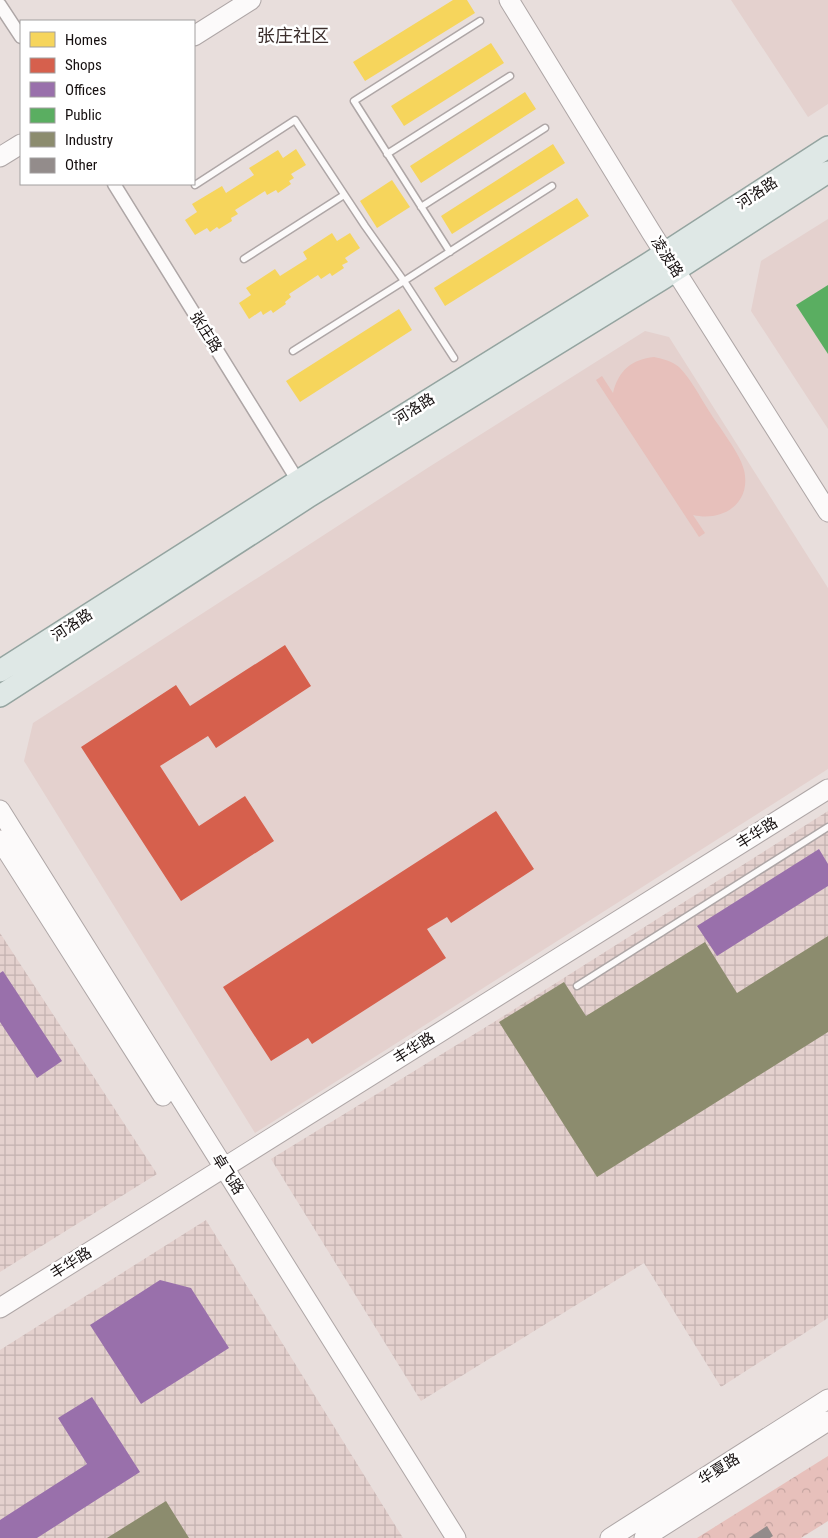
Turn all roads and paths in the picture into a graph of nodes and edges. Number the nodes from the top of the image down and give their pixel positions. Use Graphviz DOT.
graph roads {
  1 [pos="232,0"];
  2 [pos="251,0"];
  3 [pos="509,0"];
  4 [pos="518,0"];
  5 [pos="0,4"];
  6 [pos="480,21"];
  7 [pos="195,23"];
  8 [pos="20,35"];
  9 [pos="195,35"];
  10 [pos="510,76"];
  11 [pos="545,128"];
  12 [pos="20,133"];
  13 [pos="0,145"];
  14 [pos="20,145"];
  15 [pos="828,147"];
  16 [pos="387,154"];
  17 [pos="0,157"];
  18 [pos="828,172"];
  19 [pos="115,185"];
  20 [pos="196,185"];
  21 [pos="552,186"];
  22 [pos="344,195"];
  23 [pos="421,207"];
  24 [pos="450,252"];
  25 [pos="244,259"];
  26 [pos="675,259"];
  27 [pos="404,281"];
  28 [pos="293,351"];
  29 [pos="454,358"];
  30 [pos="298,481"];
  31 [pos="828,490"];
  32 [pos="828,512"];
  33 [pos="0,671"];
  34 [pos="0,696"];
  35 [pos="828,789"];
  36 [pos="828,800"];
  37 [pos="0,810"];
  38 [pos="828,827"];
  39 [pos="0,840"];
  40 [pos="577,986"];
  41 [pos="220,1174"];
  42 [pos="0,1308"];
  43 [pos="0,1319"];
  44 [pos="828,1399"];
  45 [pos="828,1421"];
  46 [pos="443,1538"];
  47 [pos="456,1538"];
  48 [pos="610,1538"];
  49 [pos="644,1538"];
  1 -- 7 [label="street"];
  2 -- 9 [label="street"];
  3 -- 26 [label="street, 凌波路"];
  4 -- 26 [label="street, 凌波路"];
  5 -- 8 [label="street"];
  6 -- 16 [label="lane"];
  10 -- 16 [label="lane"];
  11 -- 23 [label="lane"];
  12 -- 13 [label="street"];
  14 -- 17 [label="street"];
  15 -- 26 [label="main road, 河洛路"];
  16 -- 23 [label="lane"];
  18 -- 26 [label="main road, 河洛路"];
  19 -- 30 [label="street, 张庄路"];
  20 -- 22 [label="lane"];
  21 -- 24 [label="lane"];
  22 -- 25 [label="lane"];
  22 -- 27 [label="lane"];
  23 -- 24 [label="lane"];
  24 -- 27 [label="lane"];
  26 -- 30 [label="main road, 河洛路"];
  26 -- 31 [label="street, 凌波路"];
  26 -- 32 [label="street, 凌波路"];
  26 -- 34 [label="main road, 河洛路"];
  27 -- 28 [label="lane"];
  27 -- 29 [label="lane"];
  30 -- 33 [label="main road, 河洛路"];
  35 -- 41 [label="street, 丰华路"];
  36 -- 41 [label="street, 丰华路"];
  37 -- 41 [label="street, 卓飞路"];
  38 -- 40 [label="lane"];
  39 -- 41 [label="street, 卓飞路"];
  41 -- 42 [label="street, 丰华路"];
  41 -- 43 [label="street, 丰华路"];
  41 -- 46 [label="street, 卓飞路"];
  41 -- 47 [label="street, 卓飞路"];
  44 -- 48 [label="street, 华夏路"];
  45 -- 49 [label="street, 华夏路"];
}
